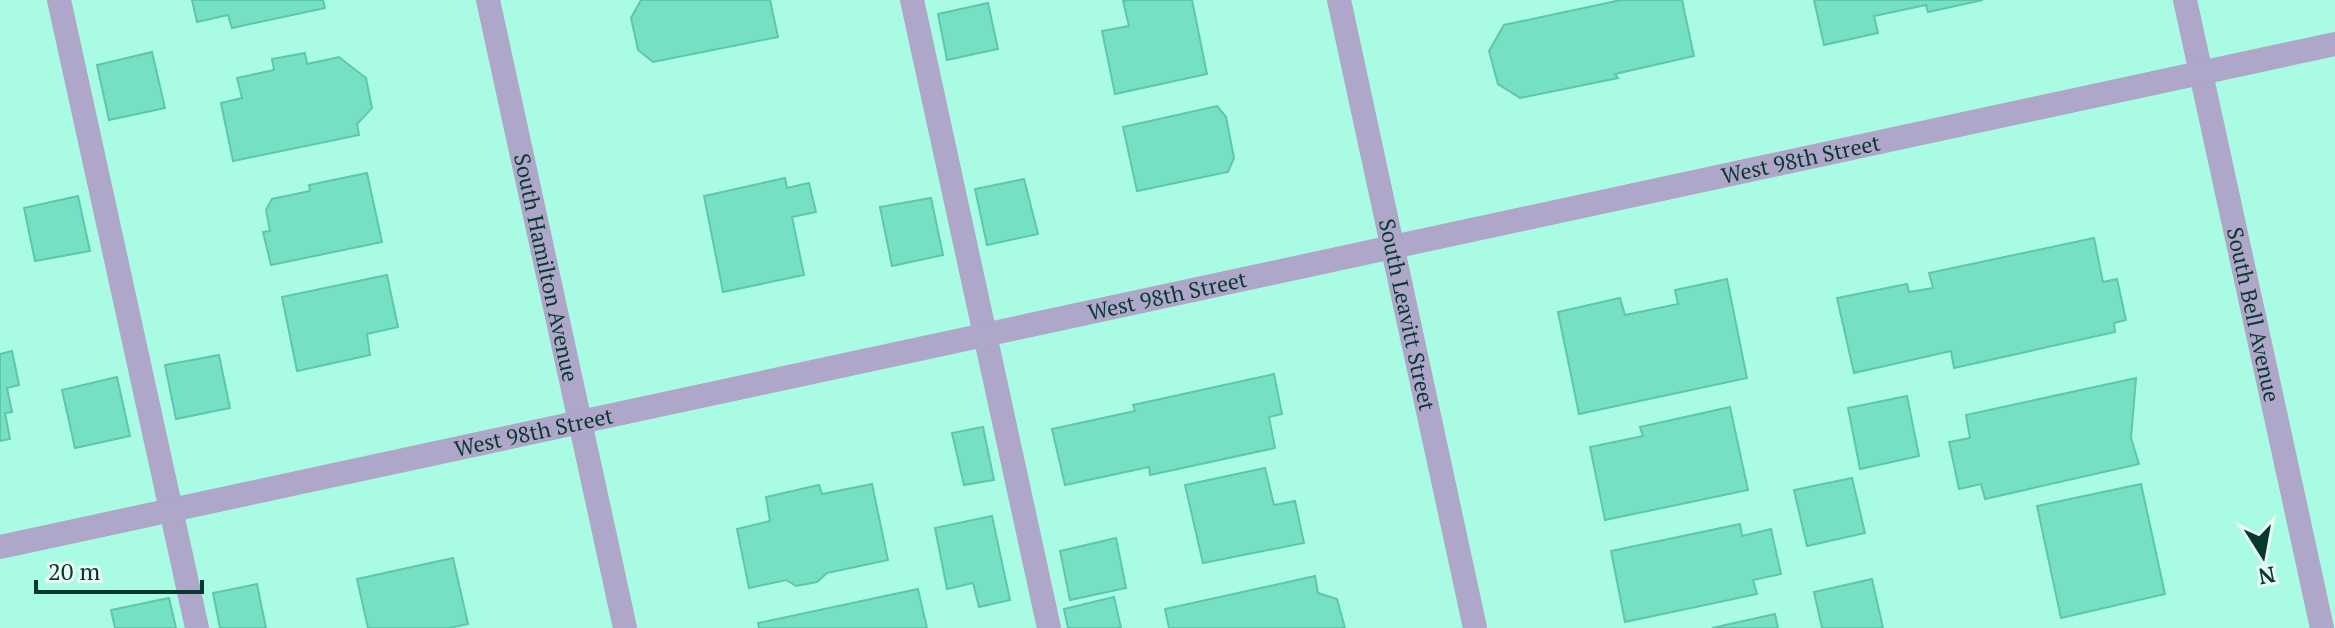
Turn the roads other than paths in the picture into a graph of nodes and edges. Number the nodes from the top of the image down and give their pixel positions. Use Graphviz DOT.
graph roads {
  1 [pos="59,0"];
  2 [pos="488,0"];
  3 [pos="912,0"];
  4 [pos="1339,0"];
  5 [pos="2185,0"];
  6 [pos="2335,44"];
  7 [pos="2201,73"];
  8 [pos="1392,247"];
  9 [pos="985,335"];
  10 [pos="580,422"];
  11 [pos="171,511"];
  12 [pos="0,547"];
  13 [pos="197,628"];
  14 [pos="625,628"];
  15 [pos="1049,628"];
  16 [pos="1475,628"];
  17 [pos="2322,628"];
  1 -- 11 [label="street"];
  2 -- 10 [label="street, South Hamilton Avenue"];
  3 -- 9 [label="street"];
  4 -- 8 [label="street, South Leavitt Street"];
  5 -- 7 [label="street, South Bell Avenue"];
  6 -- 7 [label="street, West 98th Street"];
  7 -- 8 [label="street, West 98th Street"];
  7 -- 17 [label="street, South Bell Avenue"];
  8 -- 9 [label="street, West 98th Street"];
  8 -- 16 [label="street, South Leavitt Street"];
  9 -- 10 [label="street, West 98th Street"];
  9 -- 15 [label="street"];
  10 -- 11 [label="street, West 98th Street"];
  10 -- 14 [label="street, South Hamilton Avenue"];
  11 -- 12 [label="street, West 98th Street"];
  11 -- 13 [label="street"];
}
